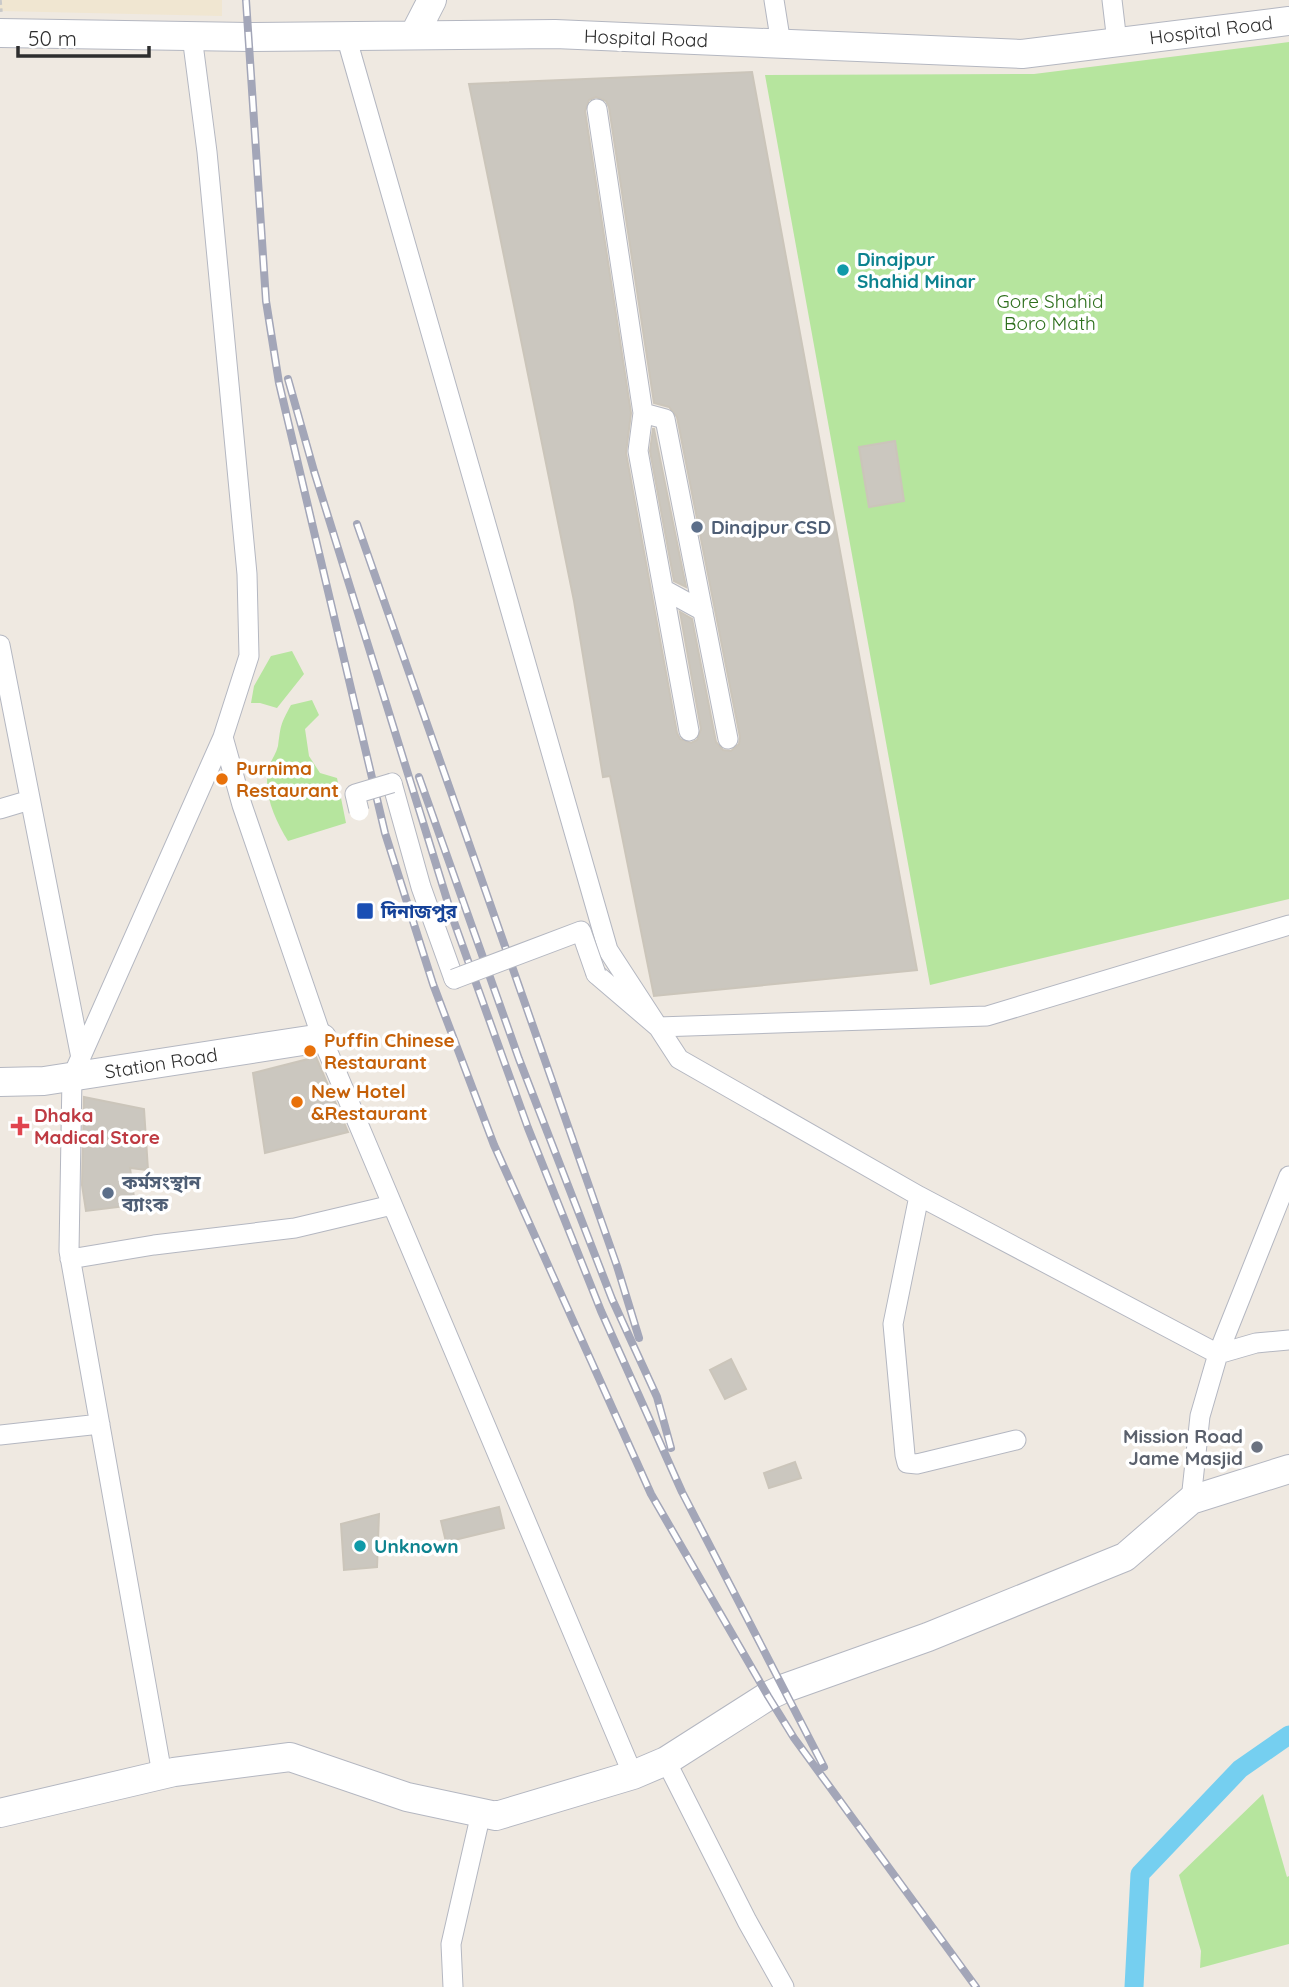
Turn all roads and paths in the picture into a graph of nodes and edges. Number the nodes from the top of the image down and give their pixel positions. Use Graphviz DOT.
graph roads {
  1 [pos="432,0"];
  2 [pos="774,0"];
  3 [pos="1112,0"];
  4 [pos="1289,21"];
  5 [pos="0,33"];
  6 [pos="414,35"];
  7 [pos="192,36"];
  8 [pos="346,36"];
  9 [pos="1117,42"];
  10 [pos="781,44"];
  11 [pos="597,109"];
  12 [pos="643,413"];
  13 [pos="663,589"];
  14 [pos="703,611"];
  15 [pos="0,645"];
  16 [pos="4,692"];
  17 [pos="688,730"];
  18 [pos="223,737"];
  19 [pos="728,739"];
  20 [pos="30,800"];
  21 [pos="0,809"];
  22 [pos="359,811"];
  23 [pos="1289,925"];
  24 [pos="658,1027"];
  25 [pos="322,1038"];
  26 [pos="76,1067"];
  27 [pos="0,1082"];
  28 [pos="1289,1176"];
  29 [pos="919,1196"];
  30 [pos="392,1205"];
  31 [pos="71,1259"];
  32 [pos="1289,1340"];
  33 [pos="1218,1354"];
  34 [pos="100,1424"];
  35 [pos="0,1435"];
  36 [pos="1016,1440"];
  37 [pos="1289,1469"];
  38 [pos="1191,1500"];
  39 [pos="666,1761"];
  40 [pos="162,1774"];
  41 [pos="633,1774"];
  42 [pos="0,1813"];
  43 [pos="481,1813"];
  44 [pos="453,1987"];
  45 [pos="783,1987"];
  1 -- 6 [label="street"];
  2 -- 10 [label="street"];
  3 -- 9 [label="street"];
  4 -- 9 [label="street, Hospital Road"];
  5 -- 7 [label="street, Hospital Road"];
  6 -- 8 [label="street, Hospital Road"];
  6 -- 10 [label="street, Hospital Road"];
  7 -- 8 [label="street, Hospital Road"];
  7 -- 18 [label="street"];
  8 -- 24 [label="street"];
  9 -- 10 [label="street, Hospital Road"];
  11 -- 12 [label="street"];
  12 -- 13 [label="street"];
  12 -- 14 [label="street"];
  13 -- 14 [label="street"];
  13 -- 17 [label="street"];
  14 -- 19 [label="street"];
  15 -- 16 [label="street"];
  16 -- 20 [label="street"];
  18 -- 25 [label="street"];
  18 -- 26 [label="street"];
  20 -- 21 [label="street"];
  20 -- 26 [label="street"];
  22 -- 24 [label="street, bridge"];
  23 -- 24 [label="street"];
  24 -- 29 [label="street"];
  25 -- 26 [label="street, Station Road"];
  25 -- 30 [label="street"];
  26 -- 27 [label="street, Station Road"];
  26 -- 31 [label="street"];
  28 -- 33 [label="street"];
  29 -- 33 [label="street"];
  29 -- 36 [label="street"];
  30 -- 31 [label="street"];
  30 -- 41 [label="street"];
  31 -- 34 [label="street"];
  32 -- 33 [label="street"];
  33 -- 38 [label="street"];
  34 -- 35 [label="street"];
  34 -- 40 [label="street"];
  37 -- 38 [label="street"];
  38 -- 39 [label="street"];
  39 -- 41 [label="street"];
  39 -- 45 [label="street"];
  40 -- 42 [label="street"];
  40 -- 43 [label="street"];
  41 -- 43 [label="street"];
  43 -- 44 [label="street"];
}
